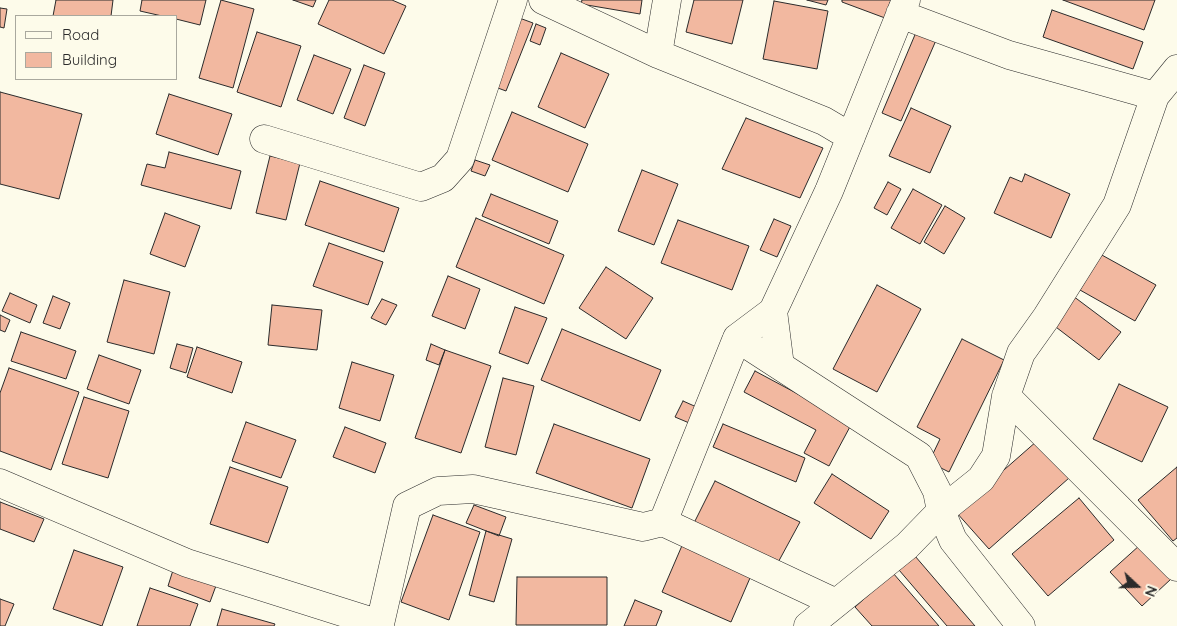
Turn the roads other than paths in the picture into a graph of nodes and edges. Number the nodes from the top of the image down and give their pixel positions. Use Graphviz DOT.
graph roads {
  1 [pos="514,0"];
  2 [pos="543,0"];
  3 [pos="667,0"];
  4 [pos="903,7"];
  5 [pos="658,54"];
  6 [pos="1177,69"];
  7 [pos="1155,96"];
  8 [pos="851,138"];
  9 [pos="264,139"];
  10 [pos="773,311"];
  11 [pos="736,338"];
  12 [pos="780,366"];
  13 [pos="1006,396"];
  14 [pos="0,483"];
  15 [pos="941,511"];
  16 [pos="663,522"];
  17 [pos="953,540"];
  18 [pos="907,546"];
  19 [pos="1177,567"];
  20 [pos="836,603"];
  21 [pos="808,626"];
  22 [pos="1021,626"];
  1 -- 9 [label="street"];
  2 -- 5 [label="street"];
  3 -- 5 [label="street"];
  4 -- 7 [label="street"];
  4 -- 8 [label="street"];
  5 -- 8 [label="street"];
  6 -- 7 [label="street"];
  7 -- 13 [label="street"];
  8 -- 10 [label="street"];
  10 -- 11 [label="street"];
  10 -- 12 [label="street"];
  11 -- 12 [label="street"];
  11 -- 16 [label="street"];
  12 -- 15 [label="street"];
  13 -- 15 [label="street"];
  13 -- 19 [label="street"];
  14 -- 16 [label="street"];
  15 -- 17 [label="street"];
  15 -- 18 [label="street"];
  16 -- 20 [label="street"];
  17 -- 18 [label="street"];
  17 -- 22 [label="street"];
  18 -- 20 [label="street"];
  20 -- 21 [label="street"];
}
